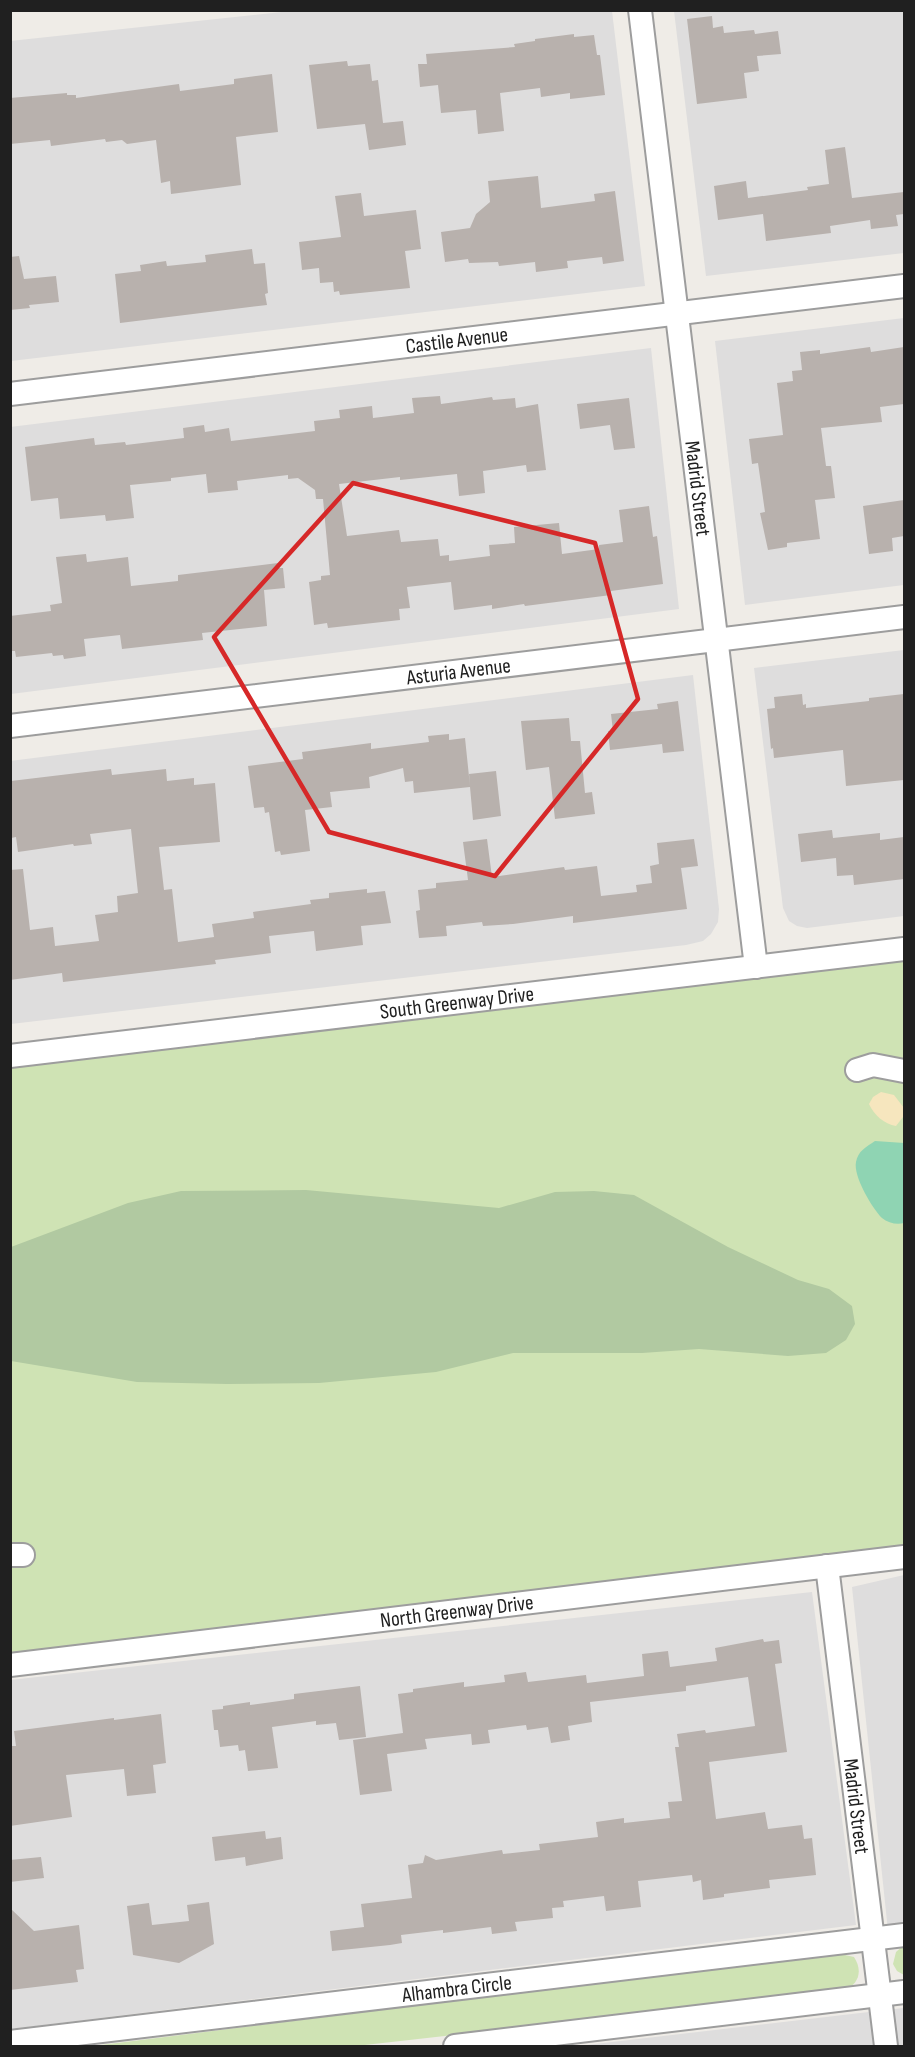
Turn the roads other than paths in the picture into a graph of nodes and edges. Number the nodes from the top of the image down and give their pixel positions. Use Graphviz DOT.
graph roads {
  1 [pos="640,10"];
  2 [pos="904,286"];
  3 [pos="676,313"];
  4 [pos="10,394"];
  5 [pos="904,617"];
  6 [pos="717,640"];
  7 [pos="10,726"];
  8 [pos="904,949"];
  9 [pos="756,967"];
  10 [pos="10,1056"];
  11 [pos="857,1070"];
  12 [pos="904,1071"];
  13 [pos="904,1557"];
  14 [pos="827,1566"];
  15 [pos="10,1665"];
  16 [pos="904,1935"];
  17 [pos="874,1938"];
  18 [pos="904,1992"];
  19 [pos="880,1995"];
  20 [pos="10,2042"];
  21 [pos="455,2046"];
  22 [pos="886,2046"];
  1 -- 3 [label="street, Madrid Street"];
  2 -- 3 [label="street, Castile Avenue"];
  3 -- 4 [label="street, Castile Avenue"];
  3 -- 6 [label="street, Madrid Street"];
  5 -- 6 [label="street, Asturia Avenue"];
  6 -- 7 [label="street, Asturia Avenue"];
  6 -- 9 [label="street, Madrid Street"];
  8 -- 9 [label="street, South Greenway Drive"];
  9 -- 10 [label="street, South Greenway Drive"];
  11 -- 12 [label="street"];
  13 -- 14 [label="street, North Greenway Drive"];
  14 -- 15 [label="street, North Greenway Drive"];
  14 -- 17 [label="street, Madrid Street"];
  16 -- 17 [label="street, Alhambra Circle"];
  17 -- 19 [label="street, Madrid Street"];
  17 -- 20 [label="street, Alhambra Circle"];
  18 -- 19 [label="street"];
  19 -- 21 [label="street"];
  19 -- 22 [label="street, Madrid Street"];
}
